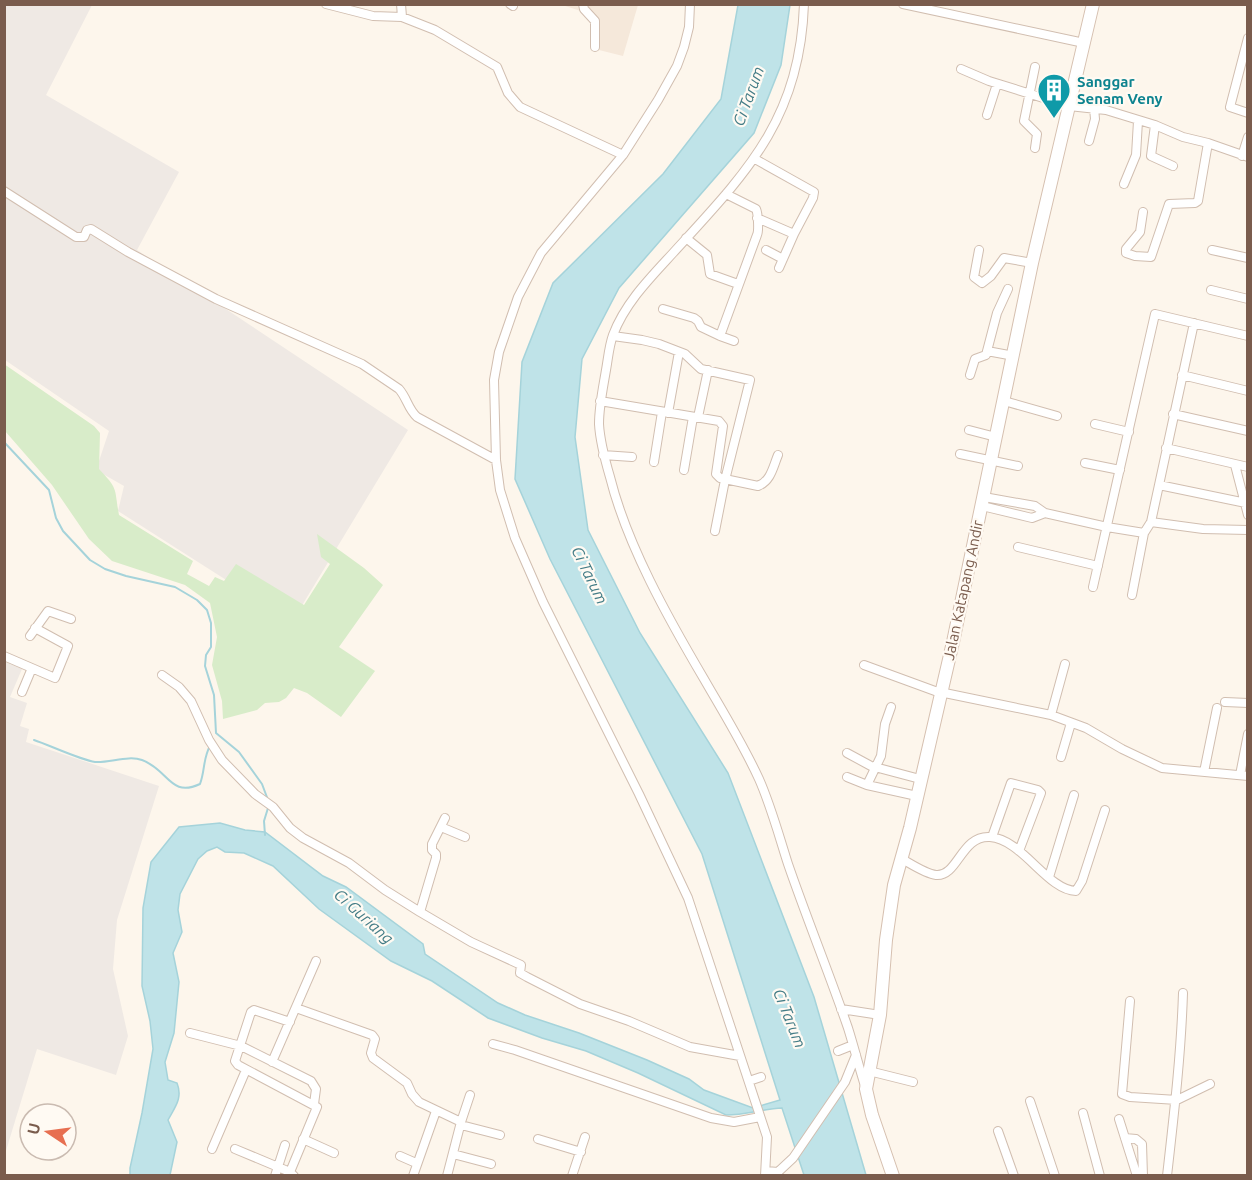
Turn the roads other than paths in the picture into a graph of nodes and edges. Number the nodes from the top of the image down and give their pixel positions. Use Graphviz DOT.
graph roads {
  1 [pos="326,4"];
  2 [pos="400,4"];
  3 [pos="583,4"];
  4 [pos="690,4"];
  5 [pos="804,4"];
  6 [pos="903,4"];
  7 [pos="1093,4"];
  8 [pos="402,18"];
  9 [pos="1248,38"];
  10 [pos="1084,43"];
  11 [pos="595,47"];
  12 [pos="1244,65"];
  13 [pos="1035,67"];
  14 [pos="961,69"];
  15 [pos="998,84"];
  16 [pos="1029,93"];
  17 [pos="1069,106"];
  18 [pos="1094,108"];
  19 [pos="1248,113"];
  20 [pos="987,115"];
  21 [pos="1138,121"];
  22 [pos="1155,125"];
  23 [pos="1248,137"];
  24 [pos="1089,141"];
  25 [pos="1208,143"];
  26 [pos="1035,148"];
  27 [pos="623,155"];
  28 [pos="1245,157"];
  29 [pos="755,159"];
  30 [pos="1173,166"];
  31 [pos="1124,184"];
  32 [pos="4,190"];
  33 [pos="726,194"];
  34 [pos="1143,212"];
  35 [pos="757,218"];
  36 [pos="794,234"];
  37 [pos="686,238"];
  38 [pos="766,250"];
  39 [pos="979,250"];
  40 [pos="1212,250"];
  41 [pos="1248,258"];
  42 [pos="783,259"];
  43 [pos="1032,264"];
  44 [pos="779,268"];
  45 [pos="738,284"];
  46 [pos="1008,289"];
  47 [pos="1211,290"];
  48 [pos="1248,299"];
  49 [pos="663,309"];
  50 [pos="1194,323"];
  51 [pos="613,336"];
  52 [pos="720,336"];
  53 [pos="1248,336"];
  54 [pos="734,341"];
  55 [pos="987,351"];
  56 [pos="679,352"];
  57 [pos="1014,356"];
  58 [pos="708,370"];
  59 [pos="970,375"];
  60 [pos="1182,375"];
  61 [pos="1248,391"];
  62 [pos="600,401"];
  63 [pos="1005,401"];
  64 [pos="665,412"];
  65 [pos="1173,414"];
  66 [pos="1057,416"];
  67 [pos="696,417"];
  68 [pos="1095,424"];
  69 [pos="969,430"];
  70 [pos="1248,431"];
  71 [pos="1129,432"];
  72 [pos="996,437"];
  73 [pos="1166,448"];
  74 [pos="778,454"];
  75 [pos="960,454"];
  76 [pos="603,455"];
  77 [pos="632,457"];
  78 [pos="496,460"];
  79 [pos="989,461"];
  80 [pos="654,462"];
  81 [pos="1085,462"];
  82 [pos="1235,465"];
  83 [pos="1018,466"];
  84 [pos="1248,467"];
  85 [pos="684,470"];
  86 [pos="1120,470"];
  87 [pos="725,480"];
  88 [pos="1159,485"];
  89 [pos="983,502"];
  90 [pos="1246,503"];
  91 [pos="1248,514"];
  92 [pos="1151,522"];
  93 [pos="1107,528"];
  94 [pos="716,531"];
  95 [pos="1248,531"];
  96 [pos="1144,533"];
  97 [pos="1018,547"];
  98 [pos="1098,566"];
  99 [pos="1093,587"];
  100 [pos="1132,595"];
  101 [pos="71,620"];
  102 [pos="4,656"];
  103 [pos="1065,664"];
  104 [pos="864,665"];
  105 [pos="32,668"];
  106 [pos="162,675"];
  107 [pos="22,692"];
  108 [pos="940,692"];
  109 [pos="1225,702"];
  110 [pos="1248,703"];
  111 [pos="891,707"];
  112 [pos="1217,708"];
  113 [pos="1051,715"];
  114 [pos="1071,723"];
  115 [pos="1248,734"];
  116 [pos="847,753"];
  117 [pos="1061,757"];
  118 [pos="877,768"];
  119 [pos="1204,772"];
  120 [pos="1244,775"];
  121 [pos="847,777"];
  122 [pos="920,779"];
  123 [pos="867,785"];
  124 [pos="1074,795"];
  125 [pos="917,796"];
  126 [pos="1105,810"];
  127 [pos="445,818"];
  128 [pos="441,827"];
  129 [pos="465,837"];
  130 [pos="992,837"];
  131 [pos="1019,851"];
  132 [pos="901,861"];
  133 [pos="1049,877"];
  134 [pos="420,912"];
  135 [pos="316,961"];
  136 [pos="1184,993"];
  137 [pos="1130,1001"];
  138 [pos="296,1008"];
  139 [pos="841,1009"];
  140 [pos="880,1015"];
  141 [pos="290,1022"];
  142 [pos="190,1033"];
  143 [pos="493,1044"];
  144 [pos="853,1045"];
  145 [pos="241,1046"];
  146 [pos="838,1051"];
  147 [pos="856,1055"];
  148 [pos="740,1056"];
  149 [pos="272,1062"];
  150 [pos="246,1070"];
  151 [pos="851,1070"];
  152 [pos="761,1077"];
  153 [pos="866,1080"];
  154 [pos="749,1081"];
  155 [pos="913,1082"];
  156 [pos="1210,1084"];
  157 [pos="470,1095"];
  158 [pos="1177,1100"];
  159 [pos="1030,1101"];
  160 [pos="314,1104"];
  161 [pos="436,1111"];
  162 [pos="759,1112"];
  163 [pos="1083,1113"];
  164 [pos="1119,1119"];
  165 [pos="461,1124"];
  166 [pos="998,1131"];
  167 [pos="500,1135"];
  168 [pos="585,1137"];
  169 [pos="1125,1138"];
  170 [pos="303,1139"];
  171 [pos="538,1139"];
  172 [pos="285,1145"];
  173 [pos="212,1149"];
  174 [pos="235,1149"];
  175 [pos="581,1152"];
  176 [pos="334,1153"];
  177 [pos="453,1154"];
  178 [pos="400,1156"];
  179 [pos="416,1163"];
  180 [pos="491,1164"];
  181 [pos="276,1172"];
  182 [pos="765,1173"];
  183 [pos="292,1174"];
  184 [pos="413,1176"];
  185 [pos="447,1176"];
  186 [pos="572,1176"];
  187 [pos="893,1176"];
  188 [pos="1014,1176"];
  189 [pos="1055,1176"];
  190 [pos="1100,1176"];
  191 [pos="1137,1176"];
  192 [pos="1143,1176"];
  193 [pos="1167,1176"];
  1 -- 8 [label="street"];
  2 -- 8 [label="street"];
  3 -- 11 [label="street"];
  4 -- 27 [label="street"];
  5 -- 29 [label="street"];
  6 -- 10 [label="street"];
  7 -- 10 [label="street, Jalan Katapang Andir"];
  8 -- 27 [label="street"];
  9 -- 12 [label="street"];
  10 -- 17 [label="street, Jalan Katapang Andir"];
  12 -- 19 [label="street"];
  13 -- 16 [label="street"];
  14 -- 15 [label="street"];
  15 -- 16 [label="street"];
  15 -- 20 [label="street"];
  16 -- 17 [label="street"];
  16 -- 26 [label="street"];
  17 -- 18 [label="street"];
  17 -- 43 [label="street, Jalan Katapang Andir"];
  18 -- 21 [label="street"];
  18 -- 24 [label="street"];
  21 -- 22 [label="street"];
  21 -- 31 [label="street"];
  22 -- 25 [label="street"];
  22 -- 30 [label="street"];
  23 -- 28 [label="street"];
  25 -- 28 [label="street"];
  25 -- 34 [label="street"];
  27 -- 78 [label="street"];
  29 -- 33 [label="street"];
  29 -- 36 [label="street"];
  32 -- 78 [label="street"];
  33 -- 35 [label="street"];
  33 -- 37 [label="street"];
  35 -- 36 [label="street"];
  35 -- 45 [label="street"];
  36 -- 42 [label="street"];
  37 -- 45 [label="street"];
  37 -- 51 [label="street"];
  38 -- 42 [label="street"];
  39 -- 43 [label="street"];
  40 -- 41 [label="street"];
  42 -- 44 [label="street"];
  43 -- 57 [label="street, Jalan Katapang Andir"];
  45 -- 52 [label="street"];
  46 -- 55 [label="street"];
  47 -- 48 [label="street"];
  49 -- 52 [label="street"];
  50 -- 53 [label="street"];
  50 -- 60 [label="street"];
  50 -- 71 [label="street"];
  51 -- 56 [label="street"];
  51 -- 62 [label="street"];
  52 -- 54 [label="street"];
  55 -- 57 [label="street"];
  55 -- 59 [label="street"];
  56 -- 58 [label="street"];
  56 -- 64 [label="street"];
  57 -- 63 [label="street, Jalan Katapang Andir"];
  58 -- 67 [label="street"];
  58 -- 87 [label="street"];
  60 -- 61 [label="street"];
  60 -- 65 [label="street"];
  62 -- 64 [label="street"];
  62 -- 76 [label="street"];
  63 -- 66 [label="street"];
  63 -- 72 [label="street, Jalan Katapang Andir"];
  64 -- 67 [label="street"];
  64 -- 80 [label="street"];
  65 -- 70 [label="street"];
  65 -- 73 [label="street"];
  67 -- 85 [label="street"];
  67 -- 87 [label="street"];
  68 -- 71 [label="street"];
  69 -- 72 [label="street"];
  71 -- 86 [label="street"];
  72 -- 79 [label="street, Jalan Katapang Andir"];
  73 -- 82 [label="street"];
  73 -- 88 [label="street"];
  74 -- 87 [label="street"];
  75 -- 79 [label="street"];
  76 -- 77 [label="street"];
  76 -- 139 [label="street"];
  78 -- 148 [label="street"];
  79 -- 83 [label="street"];
  79 -- 89 [label="street, Jalan Katapang Andir"];
  81 -- 86 [label="street"];
  82 -- 84 [label="street"];
  82 -- 90 [label="street"];
  86 -- 93 [label="street"];
  87 -- 94 [label="street"];
  88 -- 90 [label="street"];
  88 -- 92 [label="street"];
  89 -- 93 [label="street"];
  89 -- 108 [label="street, Jalan Katapang Andir"];
  90 -- 91 [label="street"];
  92 -- 95 [label="street"];
  92 -- 96 [label="street"];
  93 -- 96 [label="street"];
  93 -- 98 [label="street"];
  96 -- 100 [label="street"];
  97 -- 98 [label="street"];
  98 -- 99 [label="street"];
  101 -- 105 [label="street"];
  102 -- 105 [label="street"];
  103 -- 113 [label="street"];
  104 -- 108 [label="street"];
  105 -- 107 [label="street"];
  106 -- 134 [label="street"];
  108 -- 113 [label="street"];
  108 -- 122 [label="street, Jalan Katapang Andir"];
  109 -- 110 [label="street"];
  111 -- 118 [label="street"];
  112 -- 119 [label="street"];
  113 -- 114 [label="street"];
  114 -- 117 [label="street"];
  114 -- 119 [label="street"];
  115 -- 120 [label="street"];
  116 -- 118 [label="street"];
  118 -- 122 [label="street"];
  118 -- 123 [label="street"];
  119 -- 120 [label="street"];
  121 -- 123 [label="street"];
  122 -- 125 [label="street, Jalan Katapang Andir"];
  123 -- 125 [label="street"];
  124 -- 133 [label="street"];
  125 -- 132 [label="street, Jalan Katapang Andir"];
  126 -- 133 [label="street"];
  127 -- 128 [label="street"];
  128 -- 129 [label="street"];
  128 -- 134 [label="street"];
  130 -- 131 [label="street"];
  130 -- 131 [label="street"];
  130 -- 132 [label="street"];
  131 -- 133 [label="street"];
  132 -- 140 [label="street, Jalan Katapang Andir"];
  134 -- 148 [label="street"];
  135 -- 138 [label="street"];
  136 -- 158 [label="street"];
  137 -- 158 [label="street"];
  138 -- 141 [label="street"];
  138 -- 161 [label="street"];
  139 -- 140 [label="street"];
  139 -- 144 [label="street"];
  140 -- 153 [label="street, Jalan Katapang Andir"];
  141 -- 145 [label="street"];
  141 -- 149 [label="street"];
  142 -- 145 [label="street"];
  143 -- 162 [label="street"];
  144 -- 146 [label="street"];
  144 -- 147 [label="street"];
  145 -- 149 [label="street"];
  145 -- 150 [label="street"];
  147 -- 151 [label="street"];
  147 -- 153 [label="street"];
  148 -- 154 [label="street"];
  149 -- 160 [label="street"];
  150 -- 160 [label="street"];
  150 -- 173 [label="street"];
  151 -- 153 [label="street"];
  151 -- 182 [label="street"];
  152 -- 154 [label="street"];
  153 -- 155 [label="street"];
  153 -- 187 [label="street, Jalan Katapang Andir"];
  154 -- 162 [label="street"];
  156 -- 158 [label="street"];
  157 -- 165 [label="street"];
  158 -- 193 [label="street"];
  159 -- 189 [label="street"];
  160 -- 170 [label="street"];
  161 -- 165 [label="street"];
  161 -- 179 [label="street"];
  162 -- 182 [label="street"];
  163 -- 190 [label="street"];
  164 -- 169 [label="street"];
  165 -- 167 [label="street"];
  165 -- 177 [label="street"];
  166 -- 188 [label="street"];
  168 -- 175 [label="street"];
  169 -- 191 [label="street"];
  169 -- 192 [label="street"];
  170 -- 176 [label="street"];
  170 -- 183 [label="street"];
  171 -- 175 [label="street"];
  172 -- 181 [label="street"];
  174 -- 181 [label="street"];
  175 -- 186 [label="street"];
  177 -- 180 [label="street"];
  177 -- 185 [label="street"];
  178 -- 179 [label="street"];
  179 -- 184 [label="street"];
  181 -- 183 [label="street"];
}
